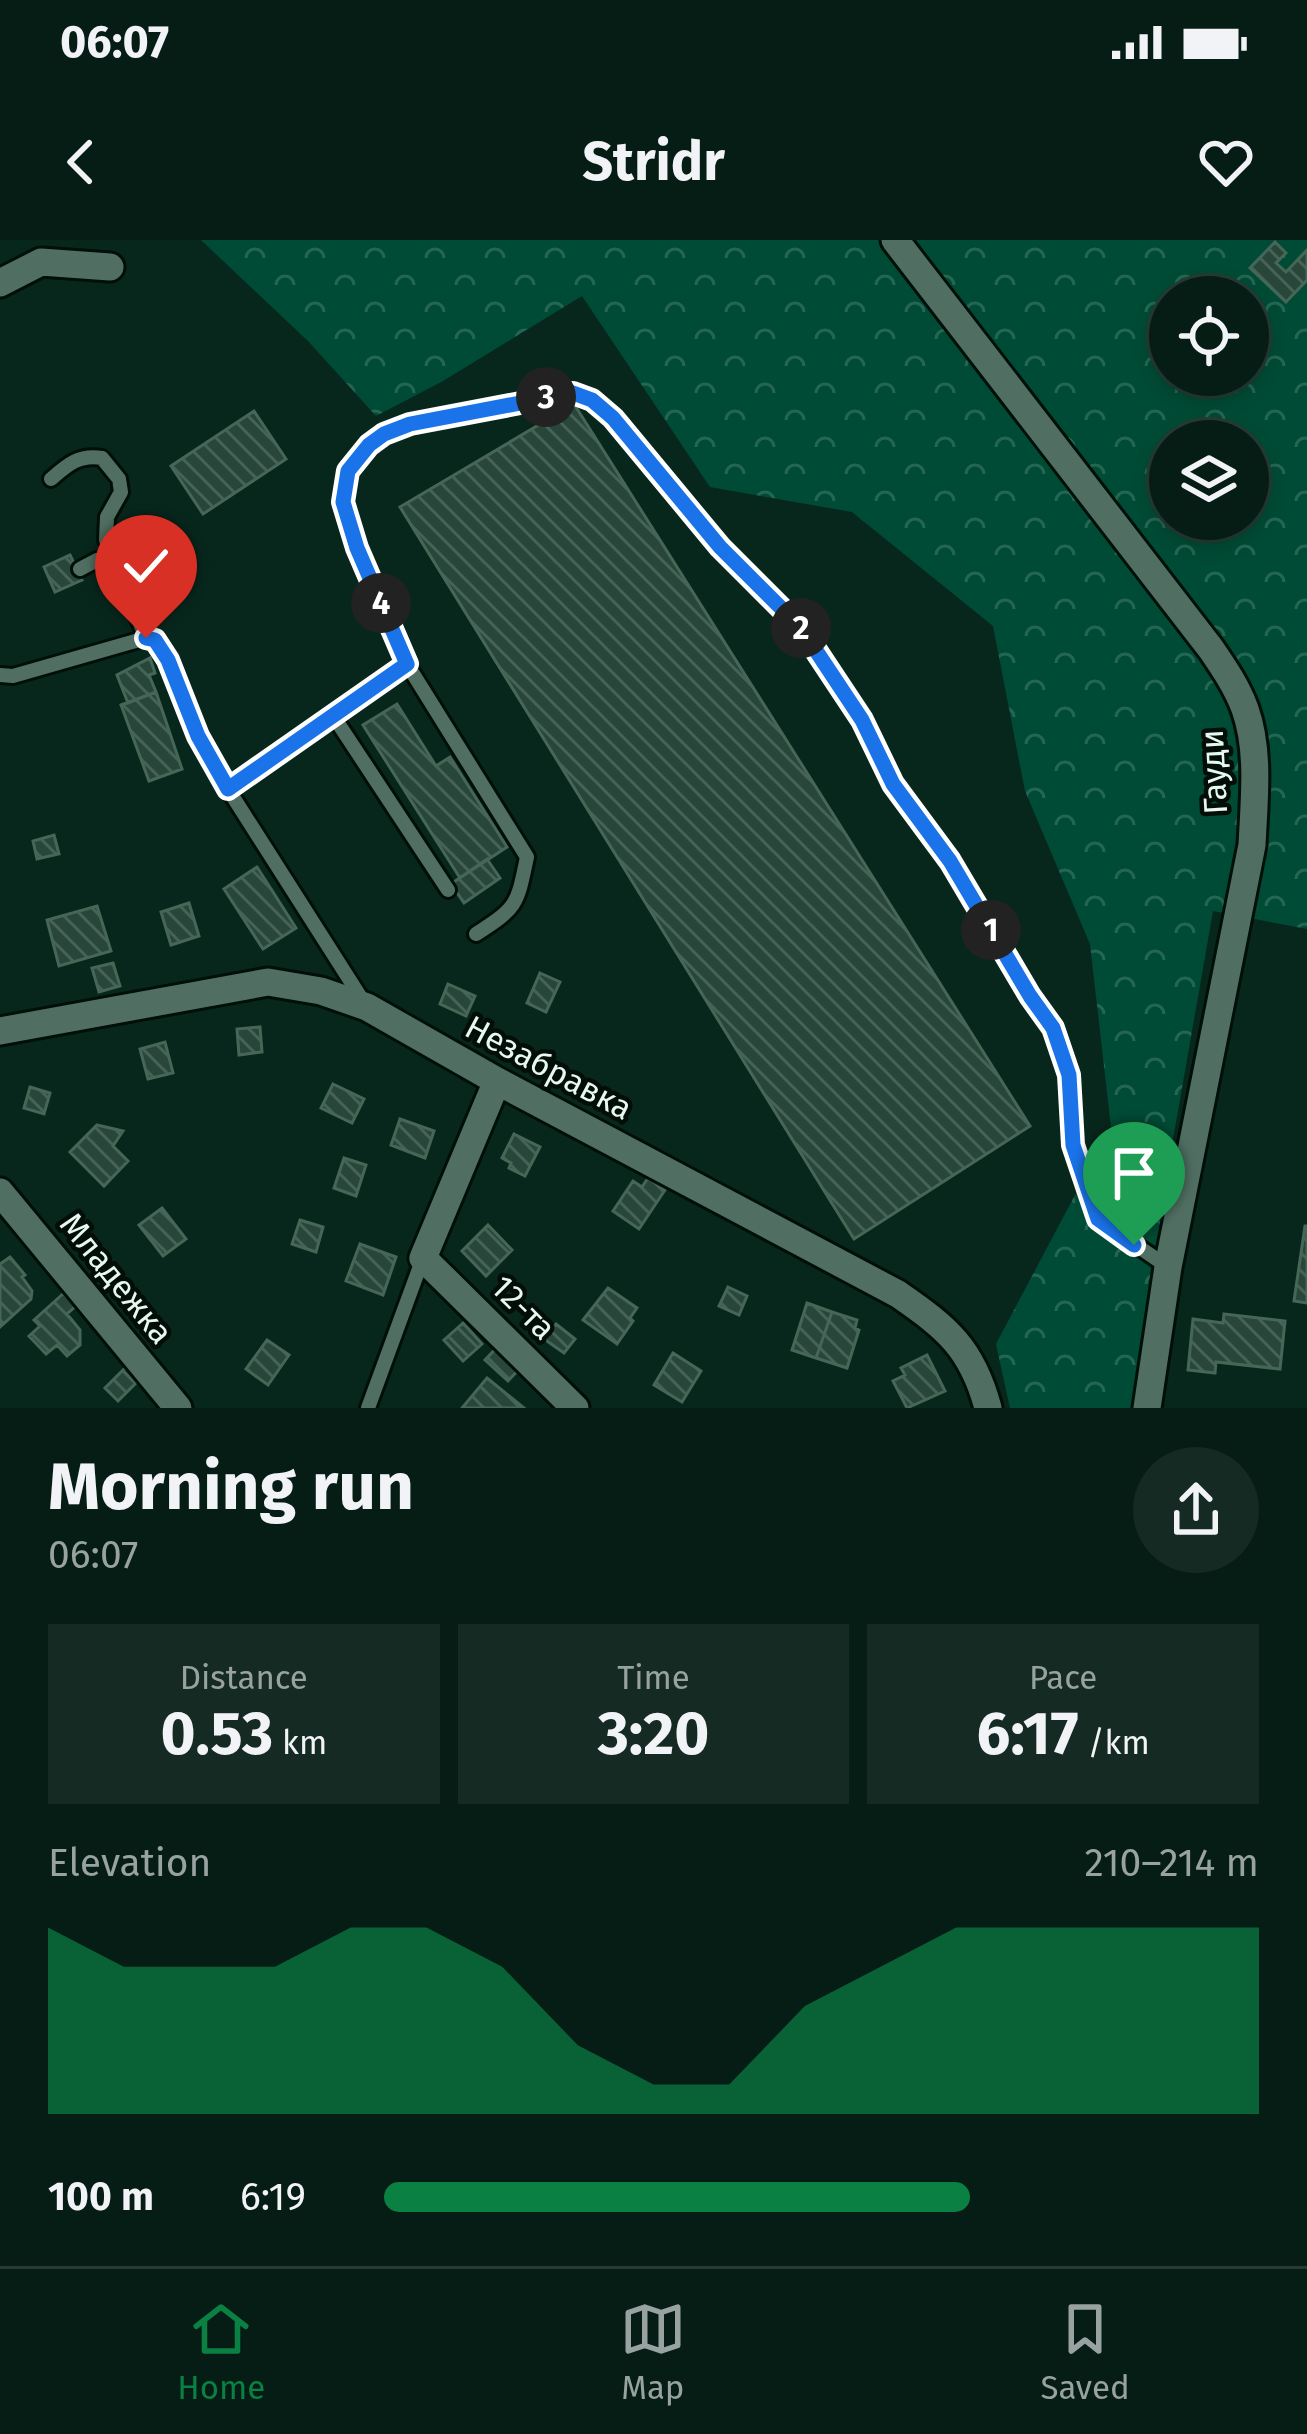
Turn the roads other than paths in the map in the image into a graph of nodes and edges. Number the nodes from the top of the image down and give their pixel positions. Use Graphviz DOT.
graph roads {
  1 [pos="895,240"];
  2 [pos="110,267"];
  3 [pos="0,283"];
  4 [pos="51,479"];
  5 [pos="113,558"];
  6 [pos="80,569"];
  7 [pos="146,638"];
  8 [pos="407,664"];
  9 [pos="0,675"];
  10 [pos="334,717"];
  11 [pos="228,789"];
  12 [pos="448,890"];
  13 [pos="476,934"];
  14 [pos="367,1007"];
  15 [pos="0,1031"];
  16 [pos="497,1081"];
  17 [pos="0,1192"];
  18 [pos="423,1258"];
  19 [pos="1168,1267"];
  20 [pos="178,1408"];
  21 [pos="368,1408"];
  22 [pos="575,1408"];
  23 [pos="988,1408"];
  24 [pos="1147,1408"];
  1 -- 19 [label="street, Гауди"];
  2 -- 3 [label="street"];
  4 -- 5 [label="lane"];
  5 -- 6 [label="lane"];
  5 -- 7 [label="lane"];
  7 -- 9 [label="lane"];
  7 -- 11 [label="lane"];
  8 -- 10 [label="lane"];
  8 -- 13 [label="lane"];
  8 -- 19 [label="lane"];
  10 -- 11 [label="lane"];
  10 -- 12 [label="lane"];
  11 -- 14 [label="lane"];
  14 -- 15 [label="street, Незабравка"];
  14 -- 16 [label="street, Незабравка"];
  16 -- 18 [label="street"];
  16 -- 23 [label="street, Незабравка"];
  17 -- 20 [label="street, Младежка"];
  18 -- 21 [label="lane"];
  18 -- 22 [label="street, 12-та"];
  19 -- 24 [label="street, Гауди"];
}
